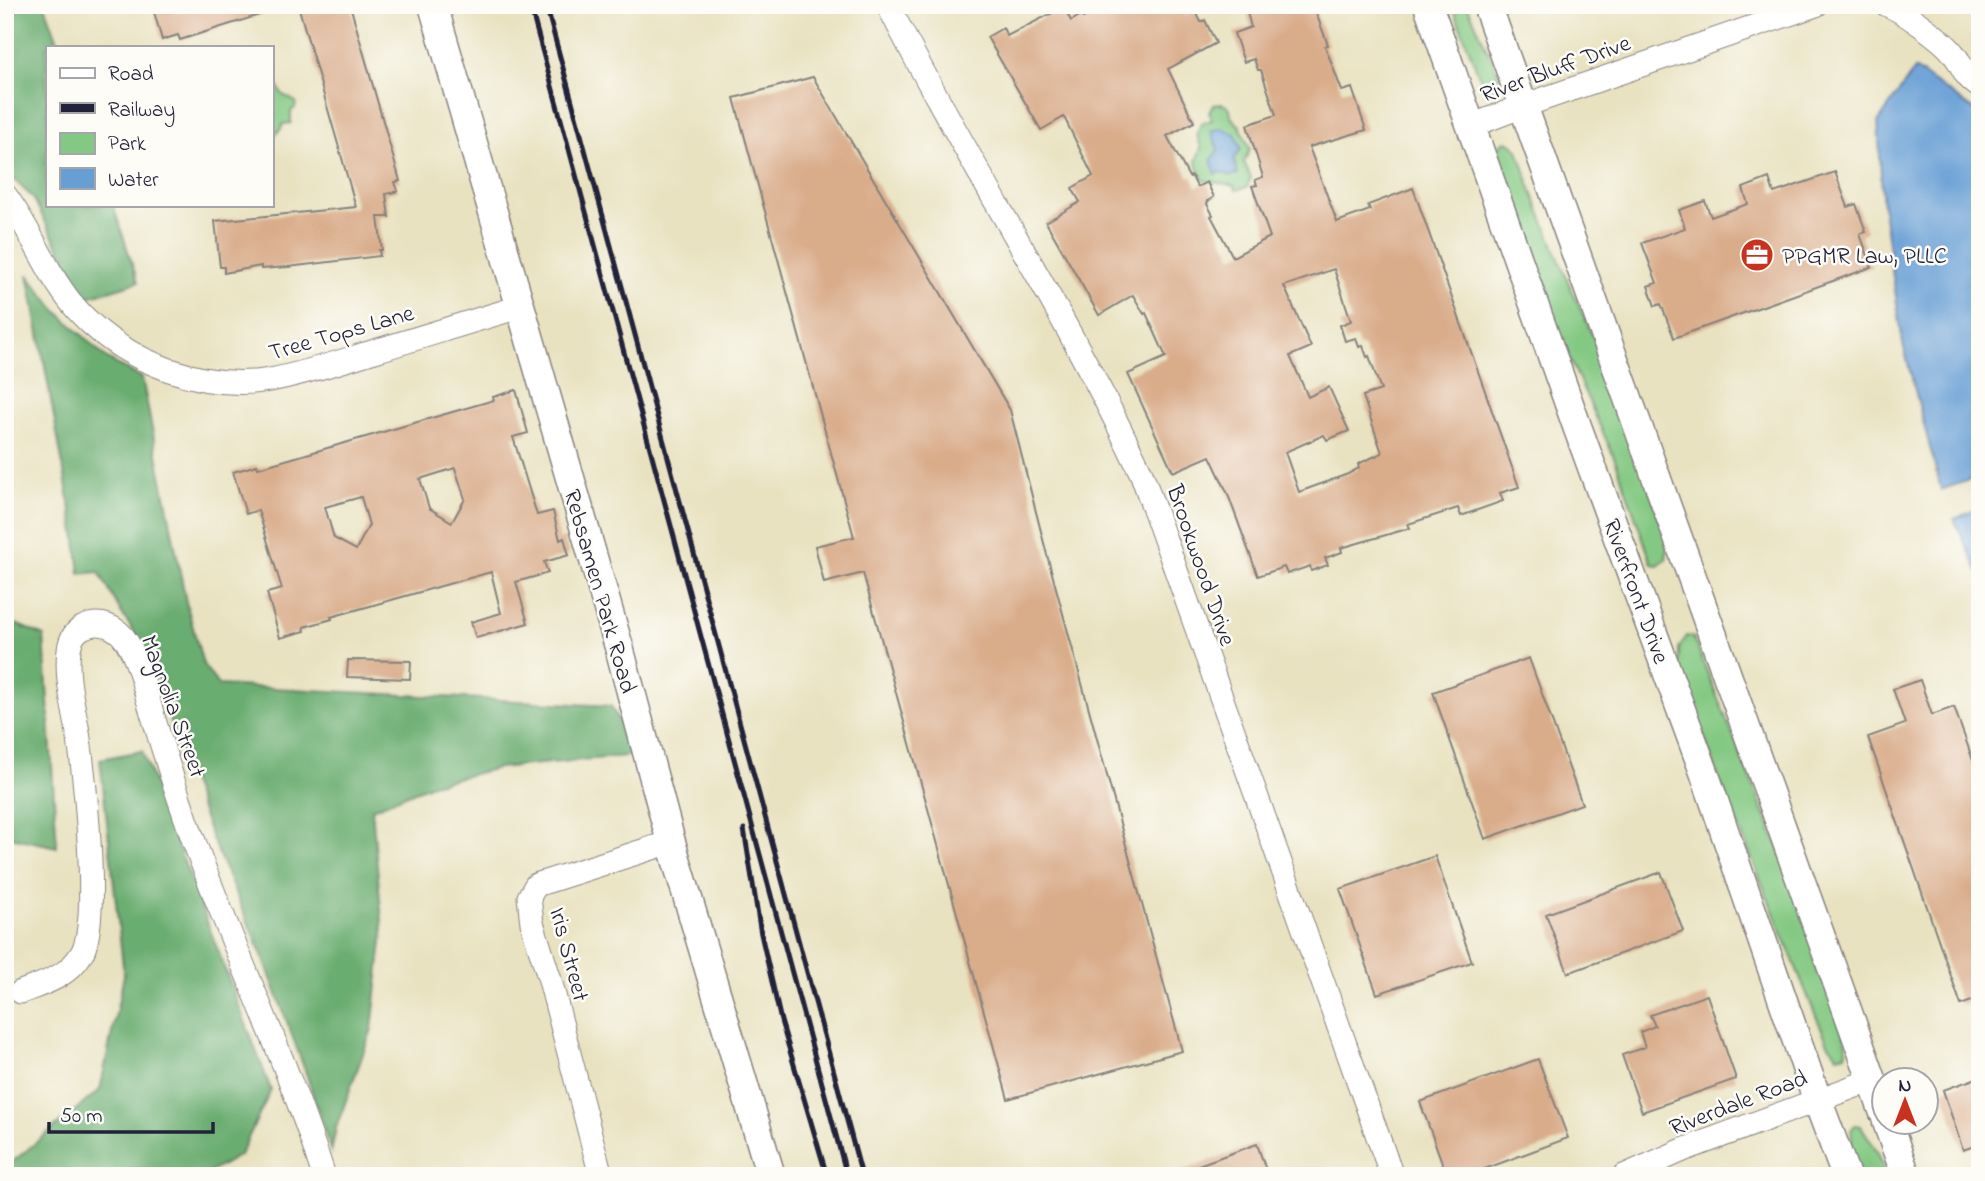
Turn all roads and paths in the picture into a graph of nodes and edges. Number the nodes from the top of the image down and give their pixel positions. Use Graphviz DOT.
graph roads {
  1 [pos="433,5"];
  2 [pos="888,5"];
  3 [pos="1428,5"];
  4 [pos="1487,5"];
  5 [pos="1816,5"];
  6 [pos="1887,5"];
  7 [pos="1980,87"];
  8 [pos="1523,106"];
  9 [pos="1471,126"];
  10 [pos="5,195"];
  11 [pos="520,307"];
  12 [pos="671,842"];
  13 [pos="21,992"];
  14 [pos="1870,1074"];
  15 [pos="1870,1081"];
  16 [pos="1817,1099"];
  17 [pos="1892,1136"];
  18 [pos="324,1176"];
  19 [pos="601,1176"];
  20 [pos="771,1176"];
  21 [pos="1392,1176"];
  22 [pos="1624,1176"];
  23 [pos="1846,1176"];
  24 [pos="1906,1176"];
  1 -- 11 [label="street, Rebsamen Park Road"];
  2 -- 21 [label="street, Brookwood Drive"];
  3 -- 9 [label="street, Riverfront Drive"];
  4 -- 8 [label="street"];
  5 -- 8 [label="street, River Bluff Drive"];
  6 -- 7 [label="street"];
  8 -- 9 [label="street, River Bluff Drive"];
  8 -- 14 [label="street"];
  9 -- 16 [label="street, Riverfront Drive"];
  10 -- 11 [label="street, Tree Tops Lane"];
  11 -- 12 [label="street, Rebsamen Park Road"];
  12 -- 19 [label="street, Iris Street"];
  12 -- 20 [label="street, Rebsamen Park Road"];
  13 -- 18 [label="street, Magnolia Street"];
  15 -- 16 [label="street, Riverdale Road"];
  16 -- 22 [label="street, Riverdale Road"];
  16 -- 23 [label="street, Riverfront Drive"];
  17 -- 24 [label="street"];
}
